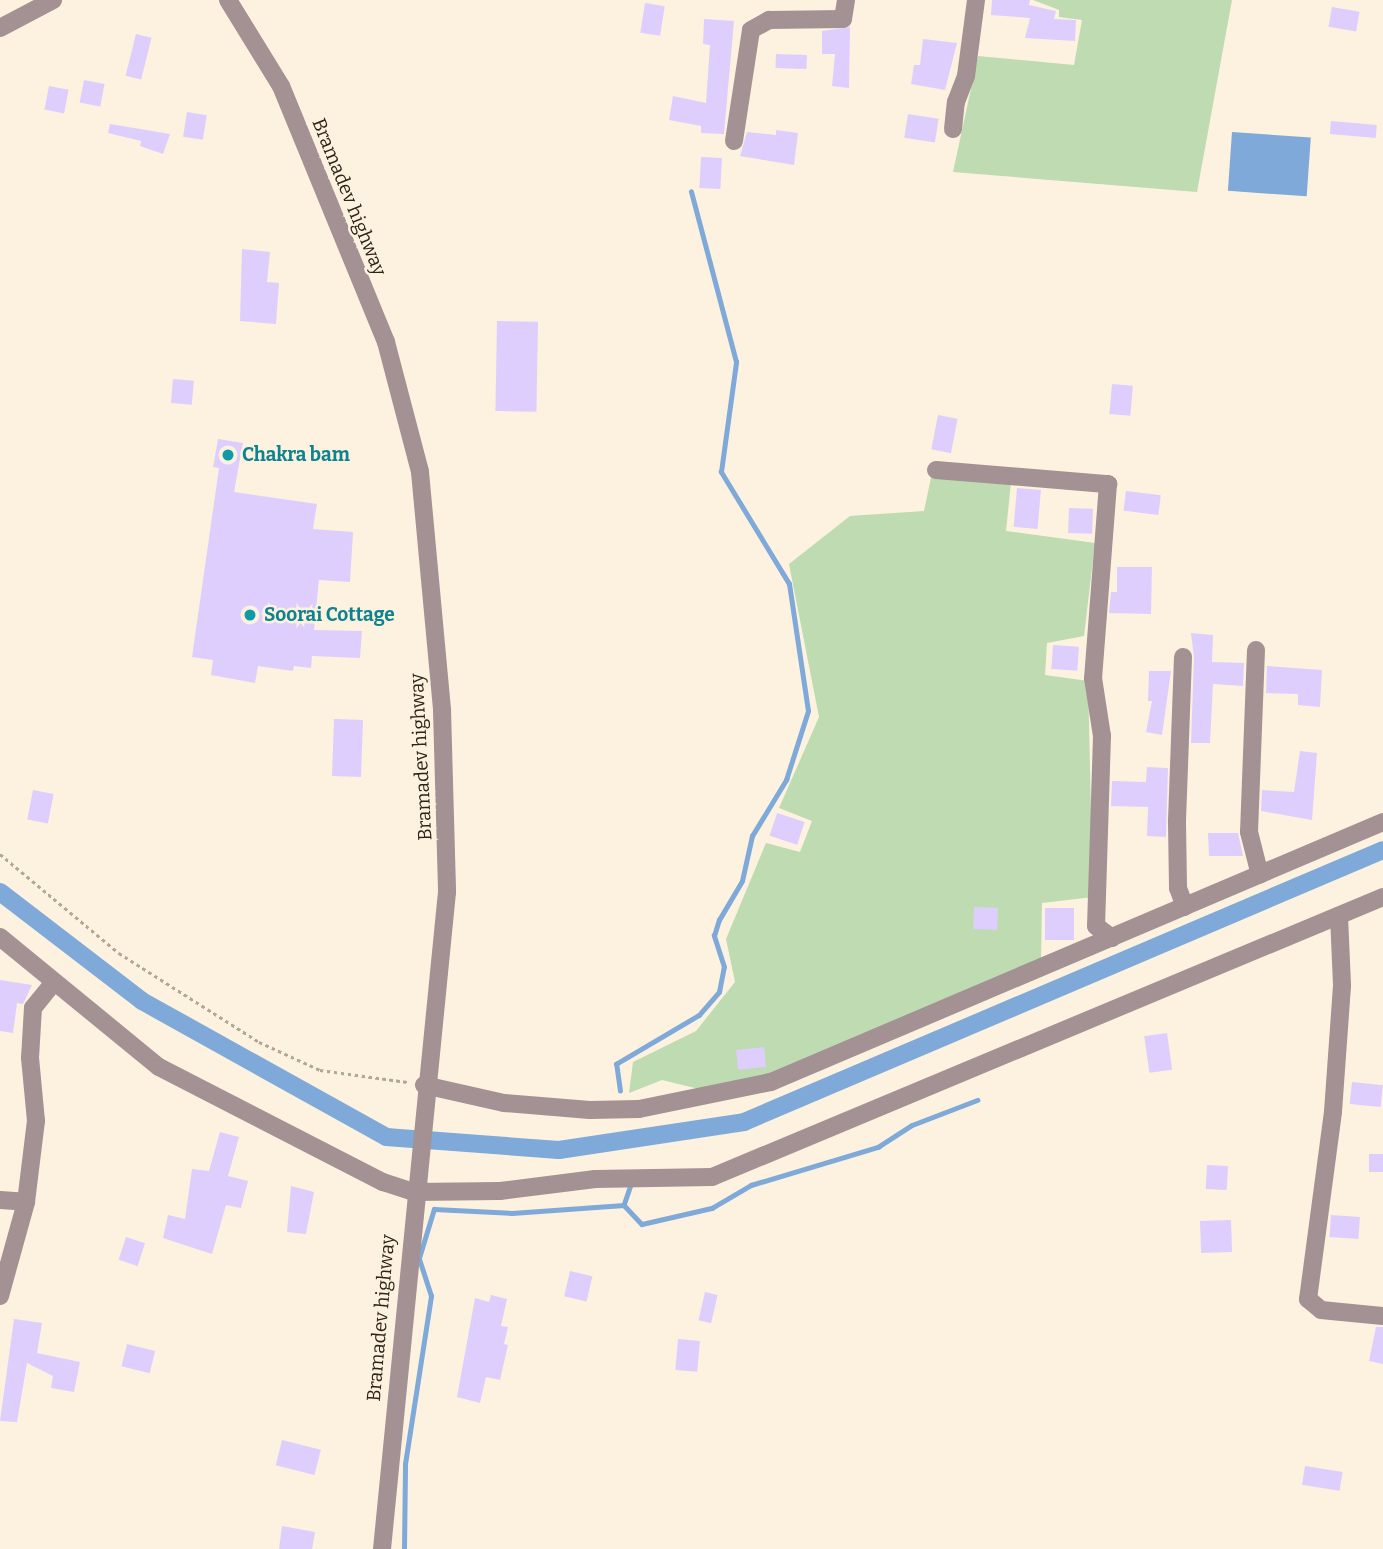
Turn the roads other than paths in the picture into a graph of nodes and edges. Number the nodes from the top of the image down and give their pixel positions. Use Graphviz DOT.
graph roads {
  1 [pos="53,0"];
  2 [pos="229,0"];
  3 [pos="846,0"];
  4 [pos="976,0"];
  5 [pos="0,28"];
  6 [pos="953,129"];
  7 [pos="734,141"];
  8 [pos="936,470"];
  9 [pos="1256,650"];
  10 [pos="1184,657"];
  11 [pos="1383,822"];
  12 [pos="1260,875"];
  13 [pos="1383,897"];
  14 [pos="1185,907"];
  15 [pos="1339,916"];
  16 [pos="0,937"];
  17 [pos="1112,938"];
  18 [pos="53,983"];
  19 [pos="424,1089"];
  20 [pos="414,1188"];
  21 [pos="0,1200"];
  22 [pos="26,1202"];
  23 [pos="0,1296"];
  24 [pos="1383,1316"];
  25 [pos="382,1549"];
  1 -- 5 [label="street"];
  2 -- 19 [label="street, Bramadev highway"];
  3 -- 7 [label="street"];
  4 -- 6 [label="street"];
  8 -- 17 [label="street"];
  9 -- 12 [label="street"];
  10 -- 14 [label="street"];
  11 -- 12 [label="street"];
  12 -- 14 [label="street"];
  13 -- 15 [label="street"];
  14 -- 17 [label="street"];
  15 -- 20 [label="street"];
  15 -- 24 [label="street"];
  16 -- 18 [label="street"];
  17 -- 19 [label="street"];
  18 -- 20 [label="street"];
  18 -- 22 [label="street"];
  19 -- 20 [label="street, Bramadev highway"];
  20 -- 25 [label="street, Bramadev highway"];
  21 -- 22 [label="street"];
  22 -- 23 [label="street"];
}
